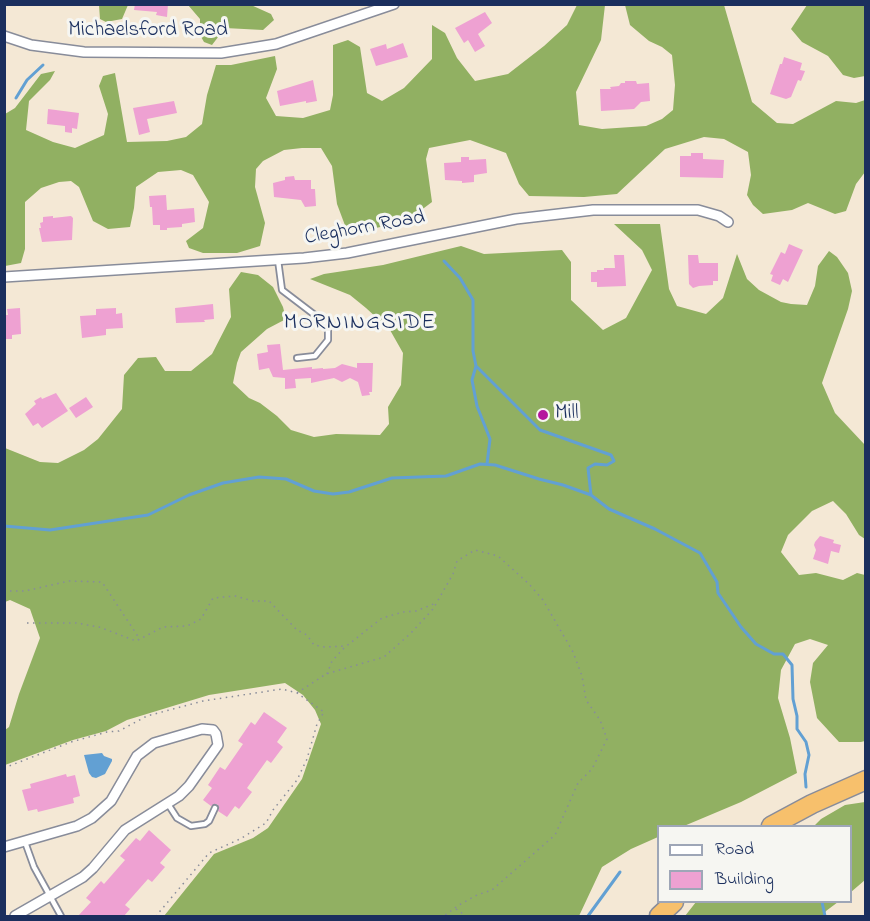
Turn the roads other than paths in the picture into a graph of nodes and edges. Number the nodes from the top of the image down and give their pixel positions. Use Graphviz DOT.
graph roads {
  1 [pos="394,4"];
  2 [pos="4,36"];
  3 [pos="728,222"];
  4 [pos="278,260"];
  5 [pos="4,277"];
  6 [pos="297,358"];
  7 [pos="866,780"];
  8 [pos="168,804"];
  9 [pos="215,808"];
  10 [pos="773,825"];
  11 [pos="25,842"];
  12 [pos="4,847"];
  13 [pos="50,897"];
  14 [pos="673,903"];
  15 [pos="15,916"];
  16 [pos="61,916"];
  17 [pos="659,916"];
  1 -- 2 [label="street, Michaelsford Road"];
  3 -- 4 [label="street, Cleghorn Road"];
  4 -- 5 [label="street, Cleghorn Road"];
  4 -- 6 [label="lane"];
  7 -- 10 [label="highway"];
  8 -- 9 [label="lane"];
  8 -- 11 [label="street"];
  8 -- 13 [label="street"];
  11 -- 12 [label="street"];
  11 -- 13 [label="lane"];
  13 -- 15 [label="street"];
  13 -- 16 [label="lane"];
  14 -- 17 [label="highway"];
}
